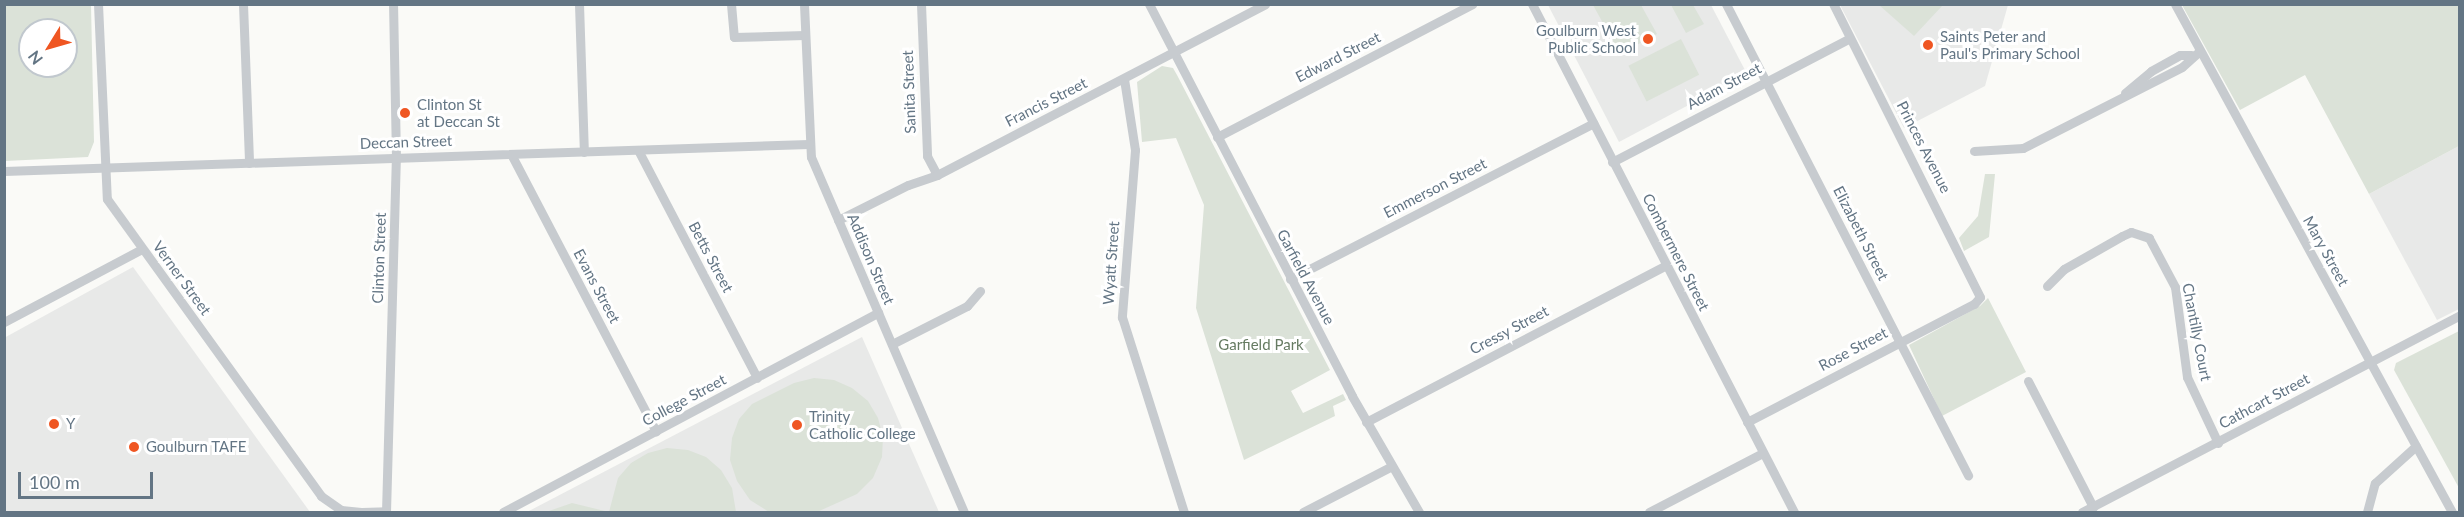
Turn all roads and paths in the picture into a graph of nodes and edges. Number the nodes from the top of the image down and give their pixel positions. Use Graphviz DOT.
graph roads {
  1 [pos="98,4"];
  2 [pos="243,4"];
  3 [pos="393,4"];
  4 [pos="579,4"];
  5 [pos="731,4"];
  6 [pos="804,4"];
  7 [pos="921,4"];
  8 [pos="1149,4"];
  9 [pos="1265,4"];
  10 [pos="1473,4"];
  11 [pos="1532,4"];
  12 [pos="1726,4"];
  13 [pos="1833,4"];
  14 [pos="2175,4"];
  15 [pos="805,35"];
  16 [pos="1850,38"];
  17 [pos="1173,52"];
  18 [pos="2196,53"];
  19 [pos="1124,79"];
  20 [pos="1766,81"];
  21 [pos="1593,123"];
  22 [pos="1217,137"];
  23 [pos="809,144"];
  24 [pos="638,150"];
  25 [pos="1974,151"];
  26 [pos="584,152"];
  27 [pos="511,154"];
  28 [pos="396,158"];
  29 [pos="1612,162"];
  30 [pos="249,163"];
  31 [pos="104,168"];
  32 [pos="4,171"];
  33 [pos="937,176"];
  34 [pos="838,220"];
  35 [pos="142,249"];
  36 [pos="1666,265"];
  37 [pos="1290,279"];
  38 [pos="2047,286"];
  39 [pos="980,291"];
  40 [pos="1974,304"];
  41 [pos="878,313"];
  42 [pos="2460,315"];
  43 [pos="4,322"];
  44 [pos="1900,342"];
  45 [pos="892,344"];
  46 [pos="2370,362"];
  47 [pos="757,378"];
  48 [pos="2028,381"];
  49 [pos="1366,422"];
  50 [pos="1747,422"];
  51 [pos="656,431"];
  52 [pos="2218,443"];
  53 [pos="2416,446"];
  54 [pos="1763,453"];
  55 [pos="1390,467"];
  56 [pos="1968,475"];
  57 [pos="2093,507"];
  58 [pos="386,512"];
  59 [pos="362,513"];
  60 [pos="503,513"];
  61 [pos="964,513"];
  62 [pos="1184,513"];
  63 [pos="1304,513"];
  64 [pos="1419,513"];
  65 [pos="1649,513"];
  66 [pos="1794,513"];
  67 [pos="2082,513"];
  68 [pos="2367,513"];
  69 [pos="2452,513"];
  1 -- 31 [label="street, Verner Street"];
  2 -- 30 [label="street"];
  3 -- 28 [label="street, Clinton Street"];
  4 -- 26 [label="street"];
  5 -- 15 [label="street"];
  6 -- 15 [label="street, Addison Street"];
  7 -- 33 [label="street, Sanita Street"];
  8 -- 17 [label="street, Garfield Avenue"];
  9 -- 17 [label="street, Francis Street"];
  10 -- 22 [label="street, Edward Street"];
  11 -- 21 [label="street, Combermere Street"];
  12 -- 20 [label="street, Elizabeth Street"];
  13 -- 16 [label="street, Princes Avenue"];
  14 -- 18 [label="street, Mary Street"];
  15 -- 23 [label="street, Addison Street"];
  16 -- 20 [label="street, Adam Street"];
  16 -- 40 [label="street, Princes Avenue"];
  17 -- 19 [label="street, Francis Street"];
  17 -- 22 [label="street, Garfield Avenue"];
  18 -- 25 [label="street"];
  18 -- 46 [label="street, Mary Street"];
  19 -- 33 [label="street, Francis Street"];
  19 -- 62 [label="street, Wyatt Street"];
  20 -- 29 [label="street, Adam Street"];
  20 -- 44 [label="street, Elizabeth Street"];
  21 -- 29 [label="street, Combermere Street"];
  21 -- 37 [label="street, Emmerson Street"];
  22 -- 37 [label="street, Garfield Avenue"];
  23 -- 24 [label="street, Deccan Street"];
  23 -- 34 [label="street, Addison Street"];
  24 -- 26 [label="street, Deccan Street"];
  24 -- 47 [label="street, Betts Street"];
  26 -- 27 [label="street, Deccan Street"];
  27 -- 28 [label="street, Deccan Street"];
  27 -- 51 [label="street, Evans Street"];
  28 -- 30 [label="street, Deccan Street"];
  28 -- 58 [label="street, Clinton Street"];
  29 -- 36 [label="street, Combermere Street"];
  30 -- 31 [label="street, Deccan Street"];
  31 -- 32 [label="street, Deccan Street"];
  31 -- 35 [label="street, Verner Street"];
  33 -- 34 [label="street, Francis Street"];
  34 -- 41 [label="street, Addison Street"];
  35 -- 43 [label="street"];
  35 -- 59 [label="street, Verner Street"];
  36 -- 49 [label="street, Cressy Street"];
  36 -- 50 [label="street, Combermere Street"];
  37 -- 49 [label="street, Garfield Avenue"];
  38 -- 52 [label="street, Chantilly Court"];
  39 -- 45 [label="street"];
  40 -- 44 [label="street, Rose Street"];
  41 -- 45 [label="street, Addison Street"];
  41 -- 47 [label="street, College Street"];
  42 -- 46 [label="street, Cathcart Street"];
  44 -- 50 [label="street, Rose Street"];
  44 -- 56 [label="street, Elizabeth Street"];
  45 -- 61 [label="street, Addison Street"];
  46 -- 52 [label="street, Cathcart Street"];
  46 -- 53 [label="street, Mary Street"];
  47 -- 51 [label="street, College Street"];
  48 -- 57 [label="street"];
  49 -- 55 [label="street, Garfield Avenue"];
  50 -- 54 [label="street, Combermere Street"];
  51 -- 60 [label="street, College Street"];
  52 -- 57 [label="street, Cathcart Street"];
  53 -- 68 [label="street"];
  53 -- 69 [label="street, Mary Street"];
  54 -- 65 [label="street"];
  54 -- 66 [label="street, Combermere Street"];
  55 -- 63 [label="street"];
  55 -- 64 [label="street, Garfield Avenue"];
  57 -- 67 [label="street, Cathcart Street"];
  58 -- 59 [label="street, Verner Street"];
}
